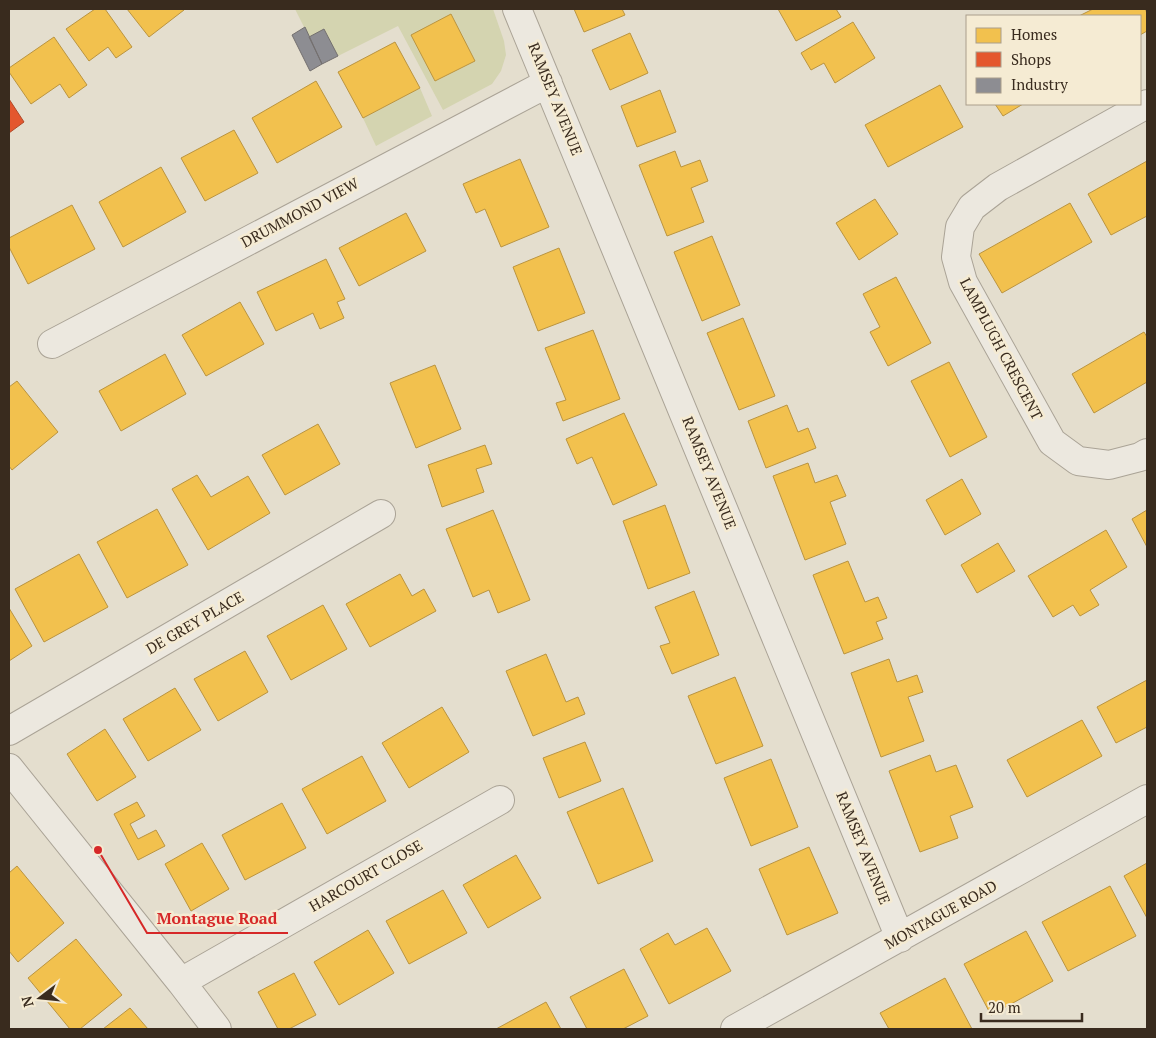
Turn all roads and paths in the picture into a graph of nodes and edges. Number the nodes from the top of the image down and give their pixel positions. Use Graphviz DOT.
graph roads {
  1 [pos="518,9"];
  2 [pos="548,83"];
  3 [pos="1147,104"];
  4 [pos="52,344"];
  5 [pos="1147,453"];
  6 [pos="381,514"];
  7 [pos="9,731"];
  8 [pos="9,768"];
  9 [pos="1147,799"];
  10 [pos="500,800"];
  11 [pos="900,938"];
  12 [pos="181,982"];
  13 [pos="217,1029"];
  14 [pos="735,1029"];
  1 -- 2 [label="street, RAMSEY AVENUE"];
  2 -- 4 [label="street, DRUMMOND VIEW"];
  2 -- 11 [label="street, RAMSEY AVENUE"];
  3 -- 5 [label="street, LAMPLUGH CRESCENT"];
  6 -- 7 [label="street, DE GREY PLACE"];
  8 -- 12 [label="street"];
  9 -- 11 [label="street, MONTAGUE ROAD"];
  10 -- 12 [label="street, HARCOURT CLOSE"];
  11 -- 14 [label="street, MONTAGUE ROAD"];
  12 -- 13 [label="street"];
}
